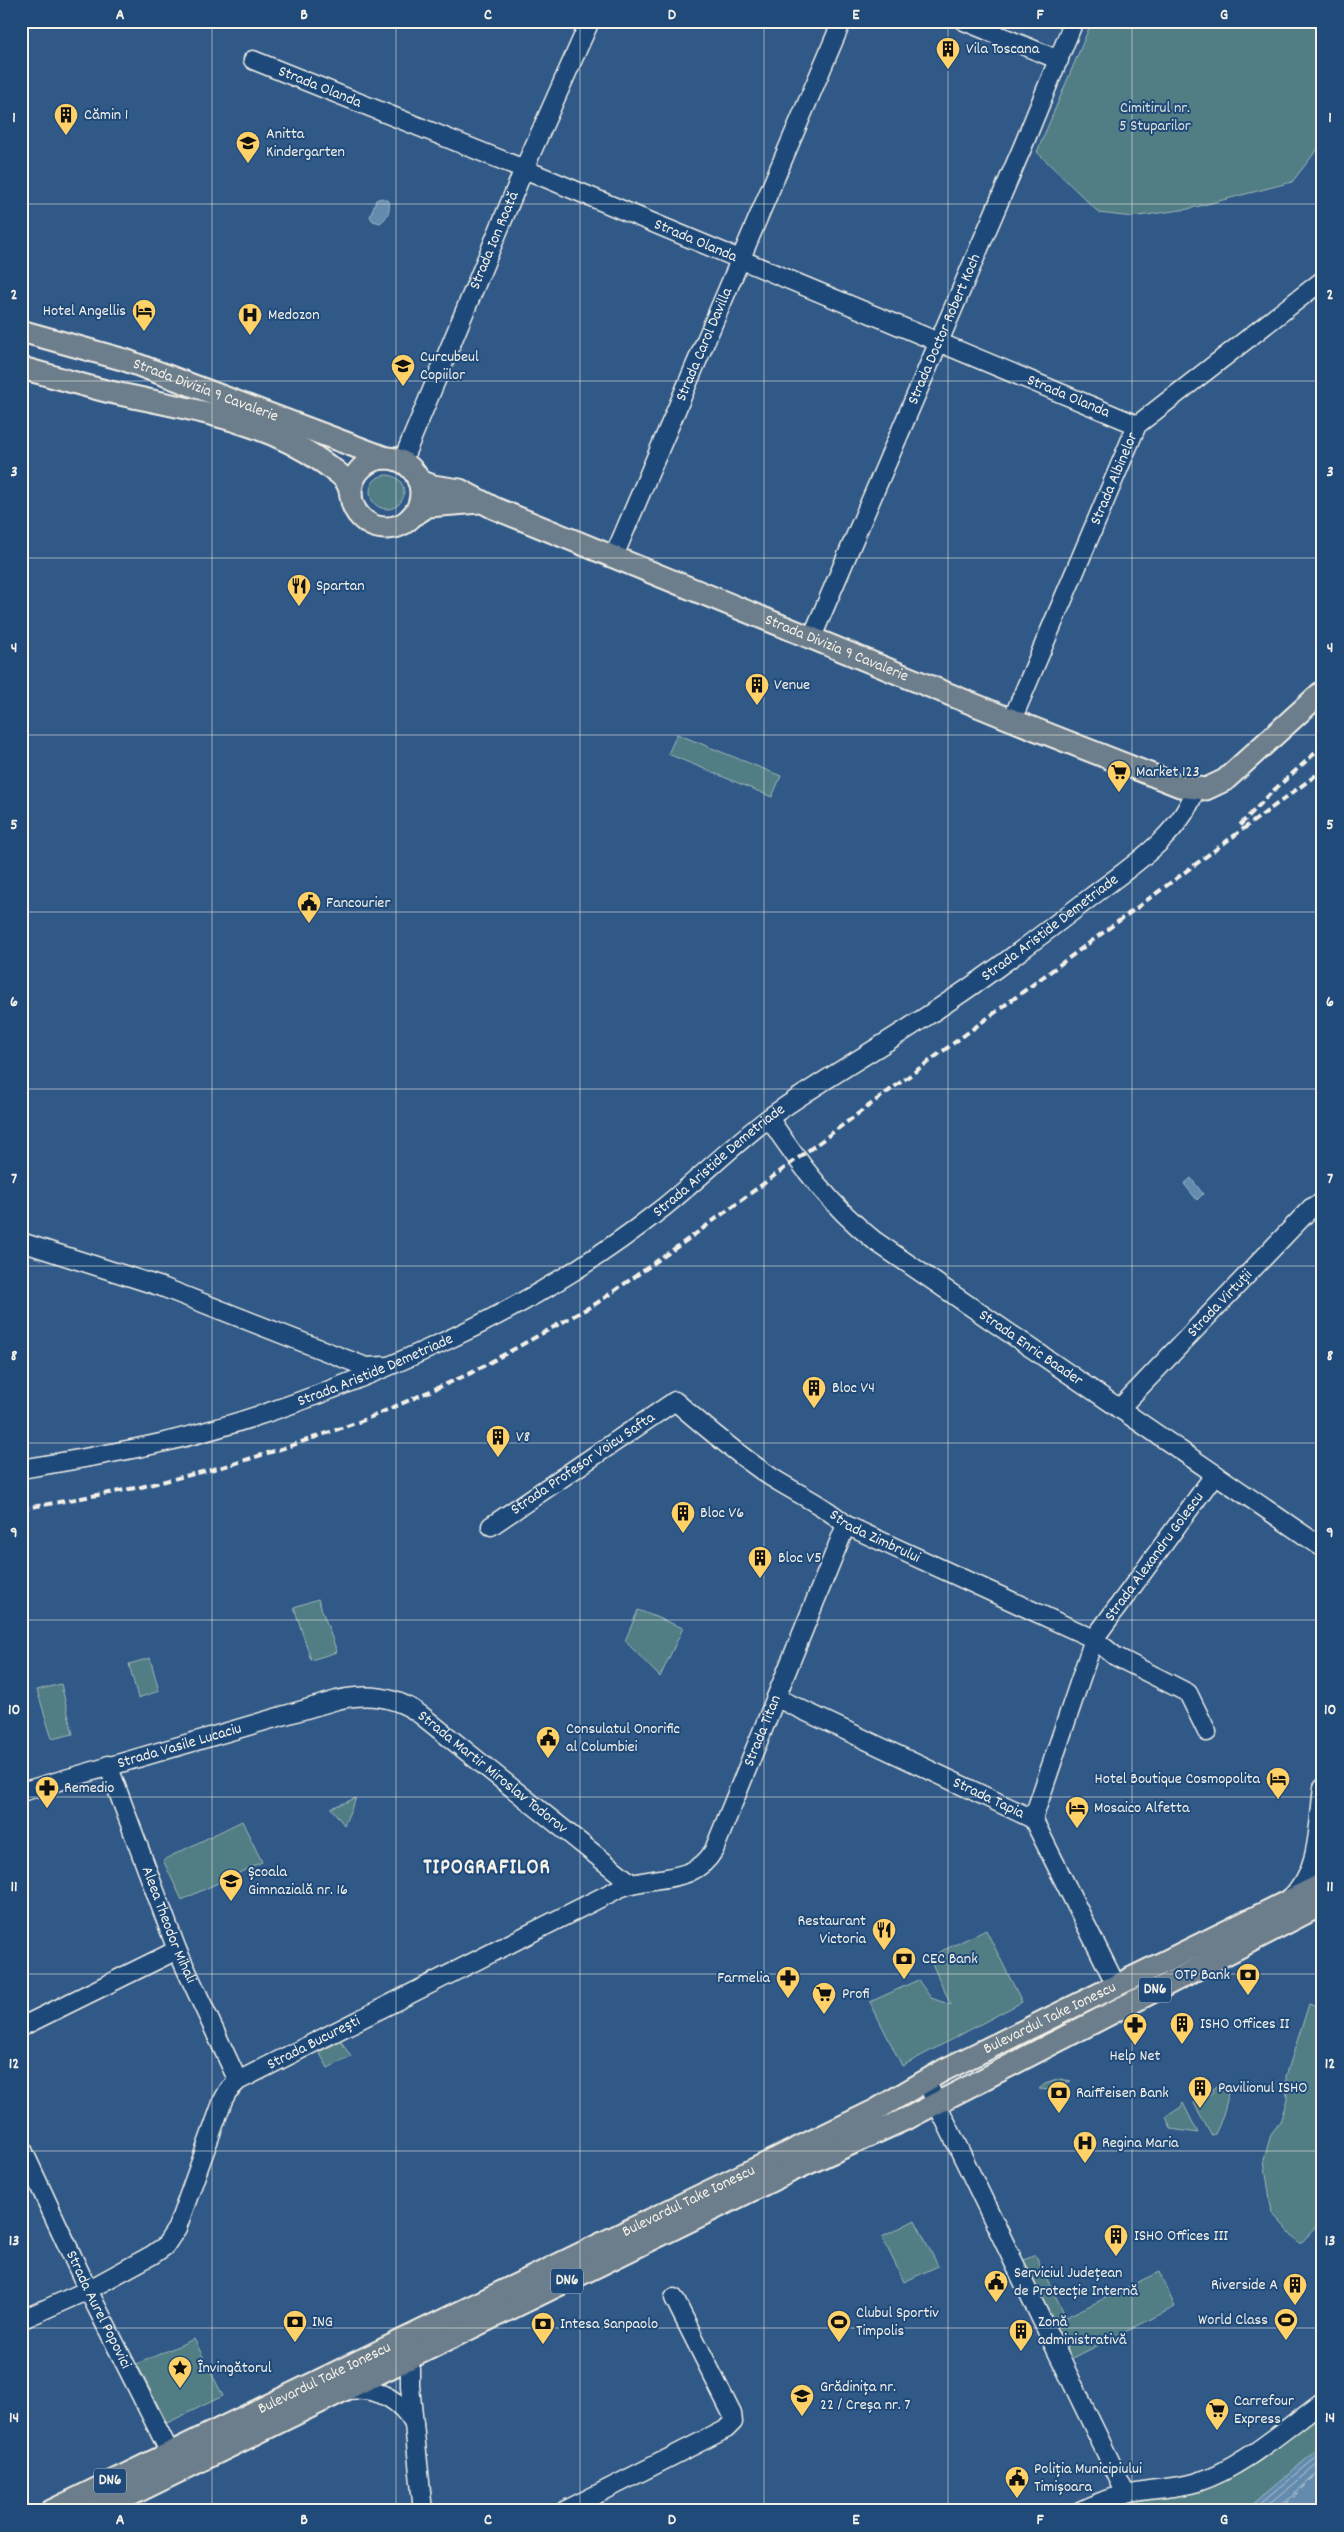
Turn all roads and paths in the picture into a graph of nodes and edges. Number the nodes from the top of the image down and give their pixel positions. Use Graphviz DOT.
graph roads {
  1 [pos="590,21"];
  2 [pos="842,21"];
  3 [pos="964,21"];
  4 [pos="1074,21"];
  5 [pos="252,60"];
  6 [pos="1059,60"];
  7 [pos="524,170"];
  8 [pos="741,261"];
  9 [pos="1323,280"];
  10 [pos="21,331"];
  11 [pos="939,344"];
  12 [pos="21,368"];
  13 [pos="1137,425"];
  14 [pos="394,460"];
  15 [pos="418,480"];
  16 [pos="350,496"];
  17 [pos="480,502"];
  18 [pos="411,517"];
  19 [pos="614,556"];
  20 [pos="812,637"];
  21 [pos="1323,691"];
  22 [pos="1012,720"];
  23 [pos="1195,789"];
  24 [pos="769,1118"];
  25 [pos="1323,1202"];
  26 [pos="21,1242"];
  27 [pos="390,1366"];
  28 [pos="675,1401"];
  29 [pos="1119,1409"];
  30 [pos="21,1469"];
  31 [pos="1215,1474"];
  32 [pos="846,1525"];
  33 [pos="491,1526"];
  34 [pos="1323,1548"];
  35 [pos="1094,1640"];
  36 [pos="777,1698"];
  37 [pos="337,1700"];
  38 [pos="1206,1732"];
  39 [pos="108,1765"];
  40 [pos="1323,1788"];
  41 [pos="21,1792"];
  42 [pos="1033,1820"];
  43 [pos="632,1884"];
  44 [pos="1323,1884"];
  45 [pos="1284,1903"];
  46 [pos="1323,1904"];
  47 [pos="177,1950"];
  48 [pos="1116,1985"];
  49 [pos="21,2027"];
  50 [pos="238,2080"];
  51 [pos="926,2081"];
  52 [pos="936,2103"];
  53 [pos="21,2146"];
  54 [pos="88,2290"];
  55 [pos="674,2298"];
  56 [pos="21,2320"];
  57 [pos="410,2348"];
  58 [pos="343,2390"];
  59 [pos="1323,2401"];
  60 [pos="414,2425"];
  61 [pos="170,2452"];
  62 [pos="179,2471"];
  63 [pos="1126,2494"];
  64 [pos="51,2511"];
  65 [pos="98,2511"];
  66 [pos="422,2511"];
  67 [pos="564,2511"];
  68 [pos="1080,2511"];
  1 -- 7 [label="street, Strada Ion Roată"];
  2 -- 8 [label="street, Strada Carol Davilla"];
  3 -- 6 [label="street"];
  4 -- 6 [label="street, Strada Doctor Robert Koch"];
  5 -- 7 [label="street, Strada Olanda"];
  6 -- 11 [label="street, Strada Doctor Robert Koch"];
  7 -- 8 [label="street, Strada Olanda"];
  7 -- 14 [label="street, Strada Ion Roată"];
  8 -- 11 [label="street, Strada Olanda"];
  8 -- 19 [label="street, Strada Carol Davilla"];
  9 -- 13 [label="street, Strada Albinelor"];
  10 -- 14 [label="main road, Strada Divizia 9 Cavalerie"];
  11 -- 13 [label="street, Strada Olanda"];
  11 -- 20 [label="street, Strada Doctor Robert Koch"];
  12 -- 16 [label="main road, Strada Divizia 9 Cavalerie"];
  13 -- 22 [label="street, Strada Albinelor"];
  14 -- 15 [label="main road"];
  14 -- 16 [label="main road"];
  15 -- 17 [label="main road, Strada Divizia 9 Cavalerie"];
  15 -- 18 [label="main road"];
  16 -- 18 [label="main road"];
  17 -- 18 [label="main road, Strada Divizia 9 Cavalerie"];
  17 -- 19 [label="main road, Strada Divizia 9 Cavalerie"];
  19 -- 20 [label="main road, Strada Divizia 9 Cavalerie"];
  20 -- 22 [label="main road, Strada Divizia 9 Cavalerie"];
  21 -- 23 [label="main road"];
  22 -- 23 [label="main road, Strada Divizia 9 Cavalerie"];
  23 -- 24 [label="street, Strada Aristide Demetriade"];
  24 -- 27 [label="street, Strada Aristide Demetriade"];
  24 -- 29 [label="street, Strada Enric Baader"];
  25 -- 29 [label="street, Strada Virtuții"];
  26 -- 27 [label="street"];
  27 -- 30 [label="street, Strada Aristide Demetriade"];
  28 -- 32 [label="street, Strada Zimbrului"];
  28 -- 33 [label="street, Strada Profesor Voicu Safta"];
  29 -- 31 [label="street, Strada Enric Baader"];
  31 -- 34 [label="street, Strada Enric Baader"];
  31 -- 35 [label="street, Strada Alexandru Golescu"];
  32 -- 35 [label="street, Strada Zimbrului"];
  32 -- 36 [label="street, Strada Titan"];
  35 -- 38 [label="street"];
  35 -- 42 [label="street, Strada Alexandru Golescu"];
  36 -- 42 [label="street, Strada Tapia"];
  36 -- 43 [label="street, Strada Titan"];
  37 -- 39 [label="street, Strada Vasile Lucaciu"];
  37 -- 43 [label="street, Strada Martir Miroslav Todorov"];
  39 -- 41 [label="street, Strada Vasile Lucaciu"];
  39 -- 47 [label="street, Aleea Theodor Mihali"];
  40 -- 45 [label="street"];
  42 -- 48 [label="street, Strada Tapia"];
  43 -- 50 [label="street, Strada București"];
  44 -- 45 [label="main road, Bulevardul Take Ionescu / DN6"];
  45 -- 48 [label="main road, Bulevardul Take Ionescu / DN6"];
  46 -- 52 [label="main road, Bulevardul Take Ionescu / DN6"];
  47 -- 49 [label="street"];
  47 -- 50 [label="street, Aleea Theodor Mihali"];
  48 -- 51 [label="main road, Bulevardul Take Ionescu / DN6"];
  50 -- 54 [label="street, Strada București"];
  51 -- 52 [label="street"];
  51 -- 57 [label="main road, Bulevardul Take Ionescu / DN6"];
  52 -- 57 [label="main road, Bulevardul Take Ionescu / DN6"];
  52 -- 63 [label="street"];
  53 -- 54 [label="street, Strada Aurel Popovici"];
  54 -- 56 [label="street, Strada București"];
  54 -- 61 [label="street, Strada Aurel Popovici"];
  55 -- 67 [label="street"];
  57 -- 58 [label="main road, Bulevardul Take Ionescu / DN6"];
  57 -- 60 [label="street"];
  57 -- 61 [label="main road, Bulevardul Take Ionescu / DN6"];
  58 -- 60 [label="street"];
  58 -- 62 [label="main road, Bulevardul Take Ionescu / DN6"];
  59 -- 63 [label="street"];
  60 -- 66 [label="street"];
  61 -- 62 [label="street, Strada Aurel Popovici"];
  61 -- 64 [label="main road, Bulevardul Take Ionescu / DN6"];
  62 -- 65 [label="main road, Bulevardul Take Ionescu / DN6"];
  63 -- 68 [label="street"];
}
